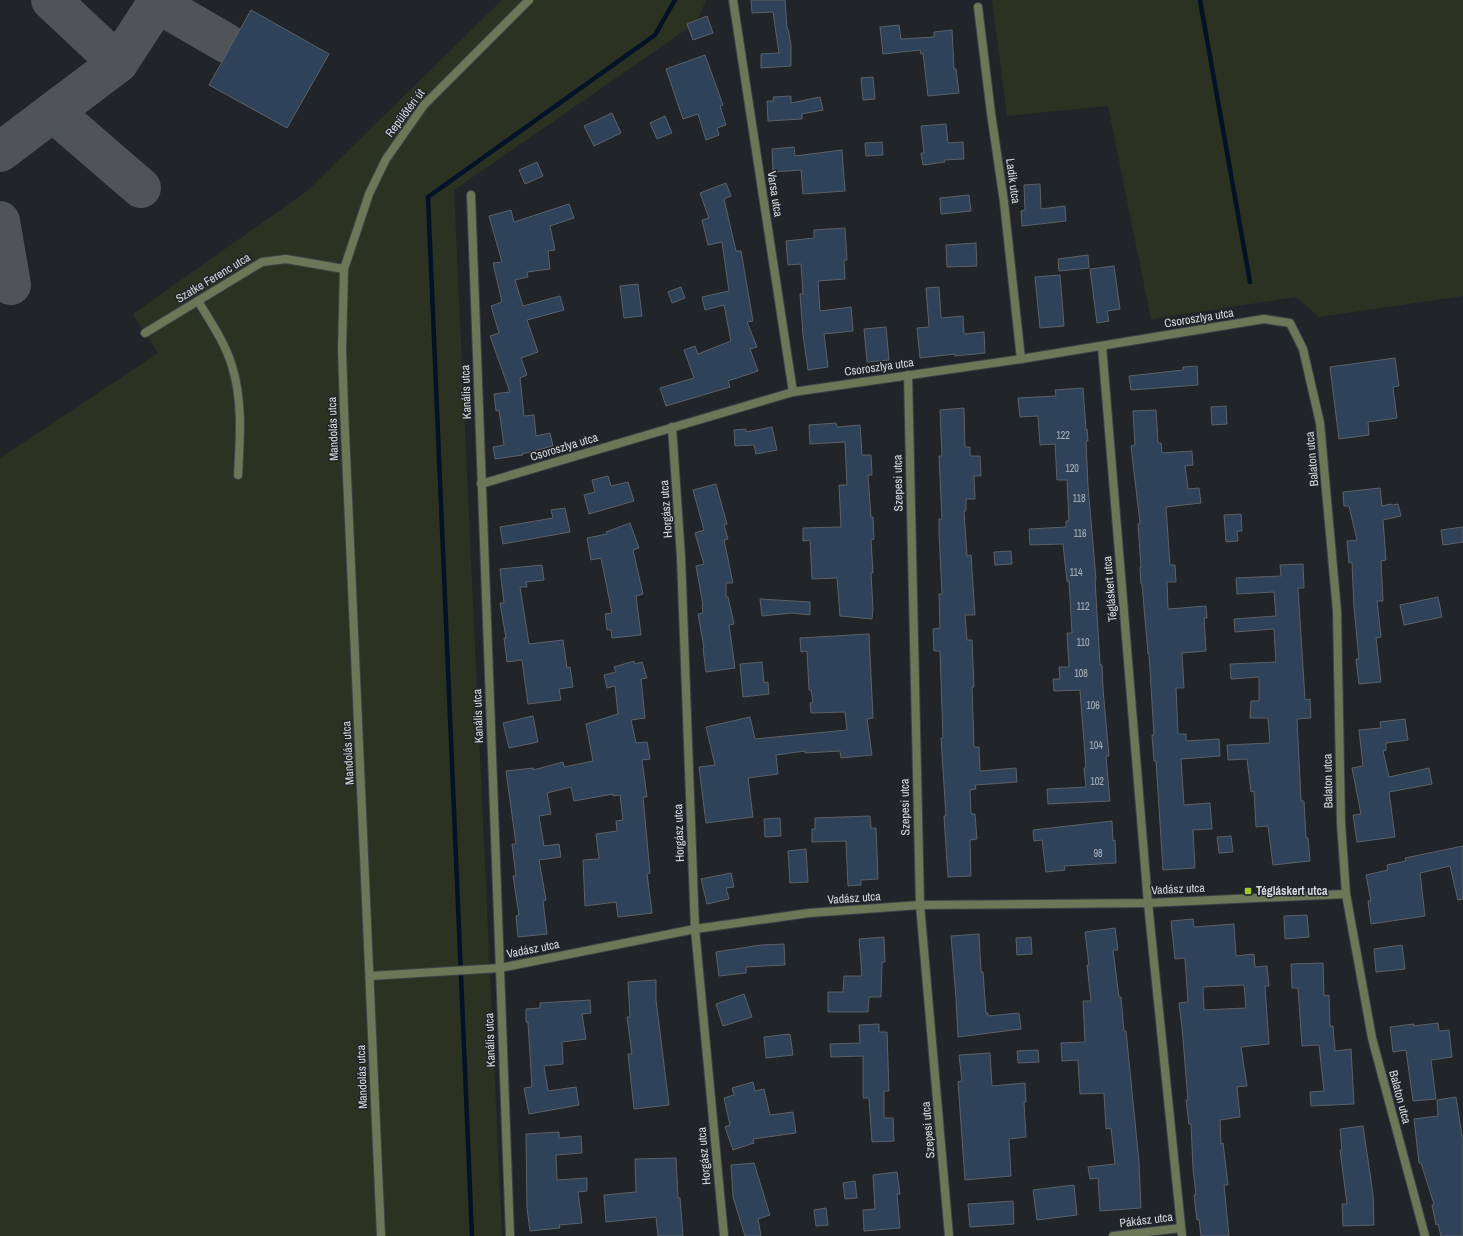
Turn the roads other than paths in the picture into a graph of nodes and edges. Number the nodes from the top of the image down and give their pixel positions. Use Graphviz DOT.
graph roads {
  1 [pos="529,0"];
  2 [pos="733,0"];
  3 [pos="978,7"];
  4 [pos="470,196"];
  5 [pos="344,269"];
  6 [pos="198,301"];
  7 [pos="1290,323"];
  8 [pos="145,333"];
  9 [pos="1102,346"];
  10 [pos="1021,359"];
  11 [pos="908,375"];
  12 [pos="794,392"];
  13 [pos="672,427"];
  14 [pos="238,475"];
  15 [pos="481,484"];
  16 [pos="1346,894"];
  17 [pos="1148,903"];
  18 [pos="920,905"];
  19 [pos="695,929"];
  20 [pos="500,968"];
  21 [pos="370,976"];
  22 [pos="1182,1232"];
  23 [pos="381,1236"];
  24 [pos="510,1236"];
  25 [pos="724,1236"];
  26 [pos="949,1236"];
  27 [pos="1113,1236"];
  28 [pos="1425,1236"];
  1 -- 5 [label="street, Repülőtéri út"];
  2 -- 12 [label="street, Varsa utca"];
  3 -- 10 [label="street, Ladik utca"];
  4 -- 15 [label="street, Kanális utca"];
  5 -- 6 [label="street, Szatke Ferenc utca"];
  5 -- 21 [label="street, Mandolás utca"];
  6 -- 8 [label="street, Szatke Ferenc utca"];
  6 -- 14 [label="street"];
  7 -- 9 [label="street, Csoroszlya utca"];
  7 -- 16 [label="street, Balaton utca"];
  9 -- 10 [label="street, Csoroszlya utca"];
  9 -- 17 [label="street, Tégláskert utca"];
  10 -- 11 [label="street, Csoroszlya utca"];
  11 -- 12 [label="street, Csoroszlya utca"];
  11 -- 18 [label="street, Szepesi utca"];
  12 -- 13 [label="street, Csoroszlya utca"];
  13 -- 15 [label="street, Csoroszlya utca"];
  13 -- 19 [label="street, Horgász utca"];
  15 -- 20 [label="street, Kanális utca"];
  16 -- 17 [label="street, Vadász utca"];
  16 -- 28 [label="street, Balaton utca"];
  17 -- 18 [label="street, Vadász utca"];
  17 -- 22 [label="street, Tégláskert utca"];
  18 -- 19 [label="street, Vadász utca"];
  18 -- 26 [label="street, Szepesi utca"];
  19 -- 20 [label="street, Vadász utca"];
  19 -- 25 [label="street, Horgász utca"];
  20 -- 21 [label="street, Vadász utca"];
  20 -- 24 [label="street, Kanális utca"];
  21 -- 23 [label="street, Mandolás utca"];
  22 -- 27 [label="street, Pákász utca"];
}
